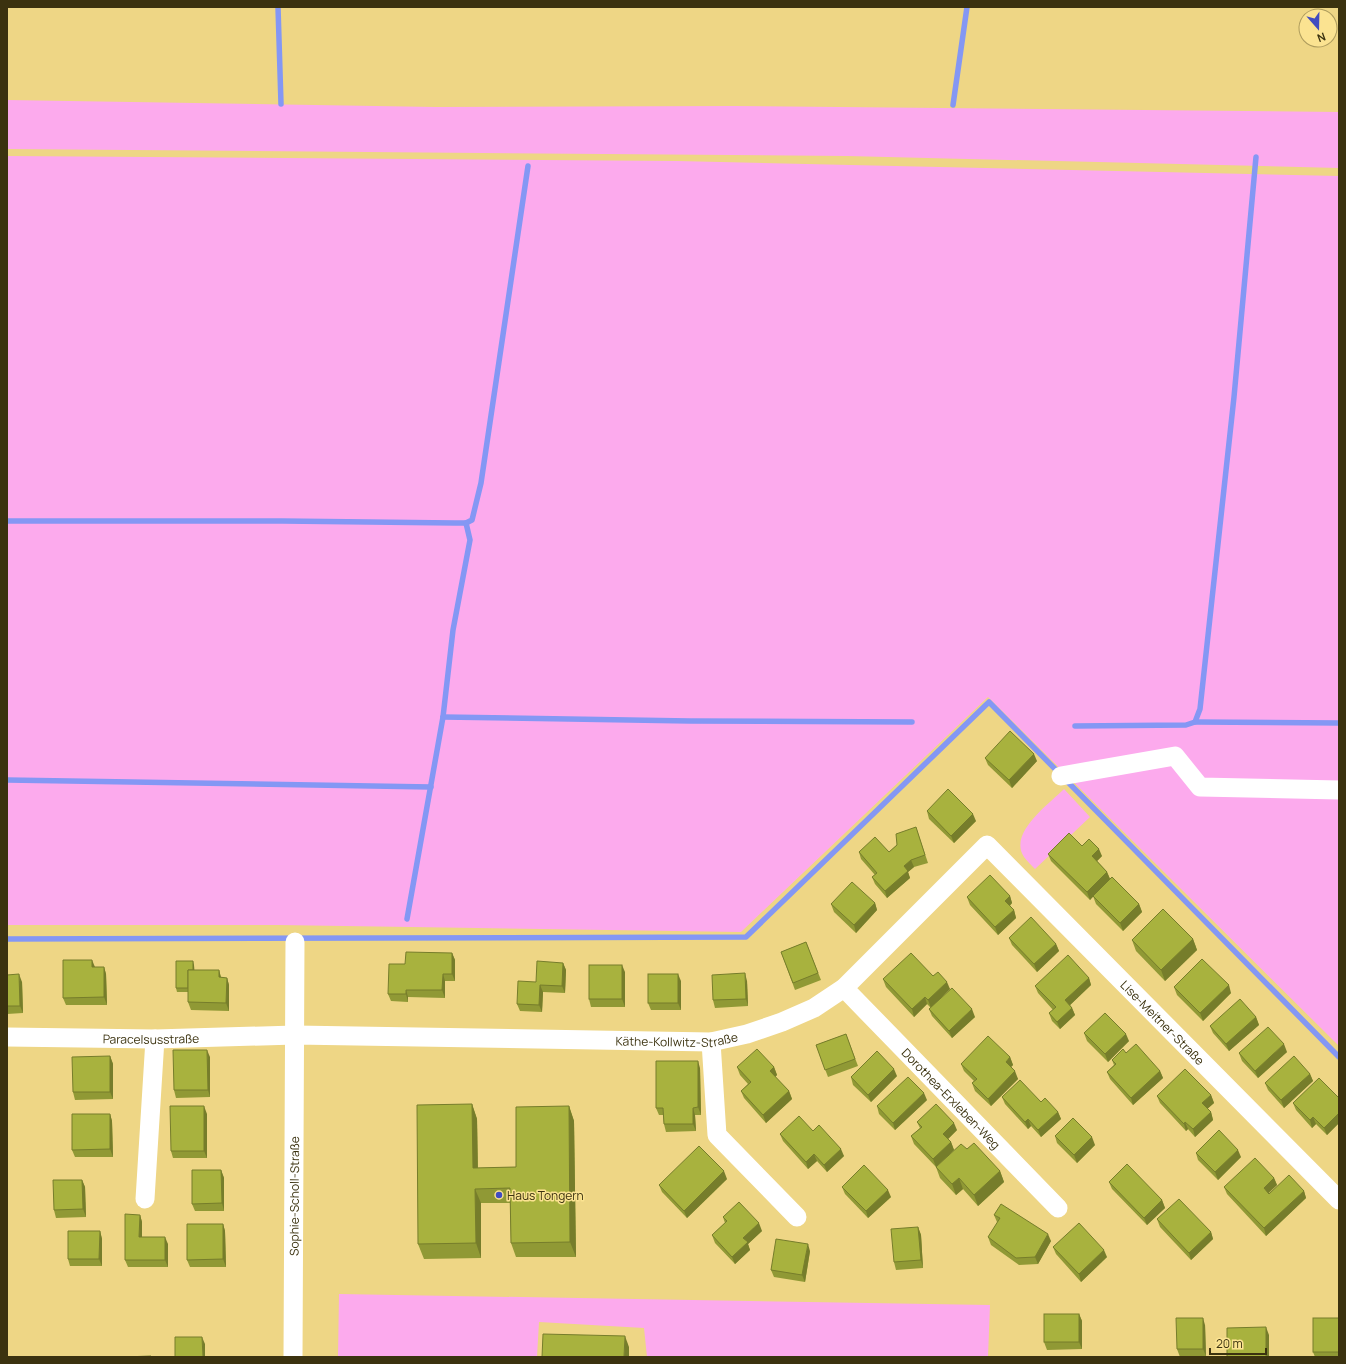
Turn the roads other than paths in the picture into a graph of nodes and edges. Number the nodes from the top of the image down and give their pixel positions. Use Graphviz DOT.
graph roads {
  1 [pos="1061,776"];
  2 [pos="1339,790"];
  3 [pos="987,845"];
  4 [pos="295,942"];
  5 [pos="844,988"];
  6 [pos="295,1035"];
  7 [pos="7,1037"];
  8 [pos="155,1039"];
  9 [pos="711,1042"];
  10 [pos="145,1199"];
  11 [pos="1339,1200"];
  12 [pos="1058,1208"];
  13 [pos="798,1217"];
  14 [pos="293,1357"];
  1 -- 2 [label="street"];
  3 -- 5 [label="street, Käthe-Kollwitz-Straße"];
  3 -- 11 [label="street, Lise-Meitner-Straße"];
  4 -- 6 [label="street, Sophie-Scholl-Straße"];
  5 -- 9 [label="street, Käthe-Kollwitz-Straße"];
  5 -- 12 [label="street, Dorothea-Erxleben-Weg"];
  6 -- 8 [label="street, Paracelsusstraße"];
  6 -- 9 [label="street, Käthe-Kollwitz-Straße"];
  6 -- 14 [label="street, Sophie-Scholl-Straße"];
  7 -- 8 [label="street, Paracelsusstraße"];
  8 -- 10 [label="street"];
  9 -- 13 [label="street"];
}
